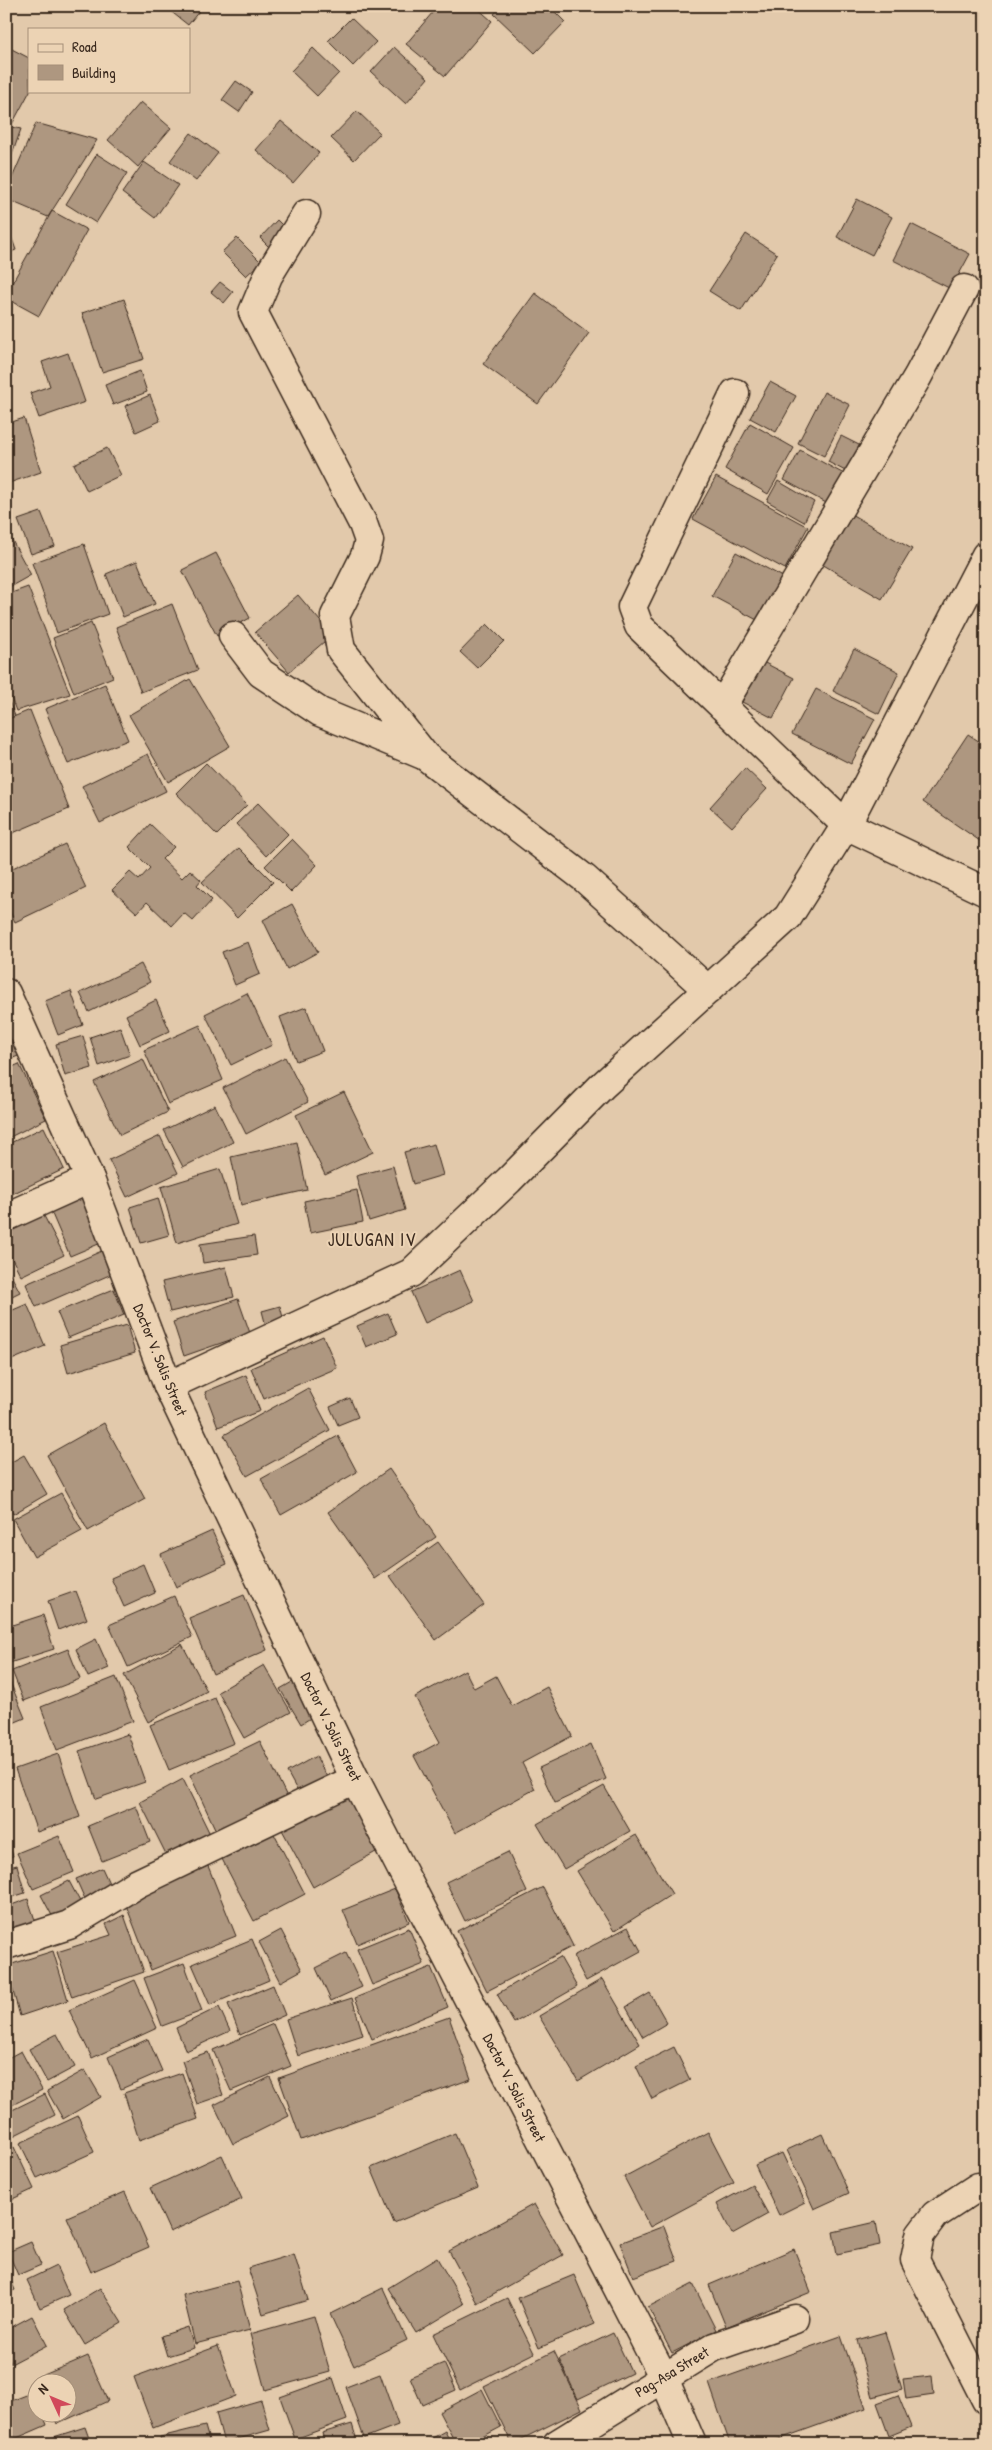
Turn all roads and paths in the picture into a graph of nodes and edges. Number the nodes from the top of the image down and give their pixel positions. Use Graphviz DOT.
graph roads {
  1 [pos="306,214"];
  2 [pos="964,289"];
  3 [pos="735,393"];
  4 [pos="986,555"];
  5 [pos="233,636"];
  6 [pos="722,706"];
  7 [pos="425,756"];
  8 [pos="846,825"];
  9 [pos="983,884"];
  10 [pos="708,990"];
  11 [pos="6,994"];
  12 [pos="90,1179"];
  13 [pos="6,1217"];
  14 [pos="168,1386"];
  15 [pos="355,1779"];
  16 [pos="6,1946"];
  17 [pos="983,2186"];
  18 [pos="795,2319"];
  19 [pos="663,2376"];
  20 [pos="984,2392"];
  21 [pos="557,2444"];
  22 [pos="692,2444"];
  1 -- 7 [label="street"];
  2 -- 6 [label="street"];
  3 -- 6 [label="street"];
  4 -- 8 [label="street"];
  5 -- 7 [label="street"];
  6 -- 8 [label="street"];
  7 -- 10 [label="street"];
  8 -- 9 [label="street"];
  8 -- 10 [label="street"];
  10 -- 14 [label="street"];
  11 -- 12 [label="street, Doctor V. Solis Street"];
  12 -- 13 [label="street"];
  12 -- 14 [label="street, Doctor V. Solis Street"];
  14 -- 15 [label="street, Doctor V. Solis Street"];
  15 -- 16 [label="street"];
  15 -- 19 [label="street, Doctor V. Solis Street"];
  17 -- 20 [label="street"];
  18 -- 19 [label="street, Pag-Asa Street"];
  19 -- 21 [label="street, Pag-Asa Street"];
  19 -- 22 [label="street, Doctor V. Solis Street"];
}
